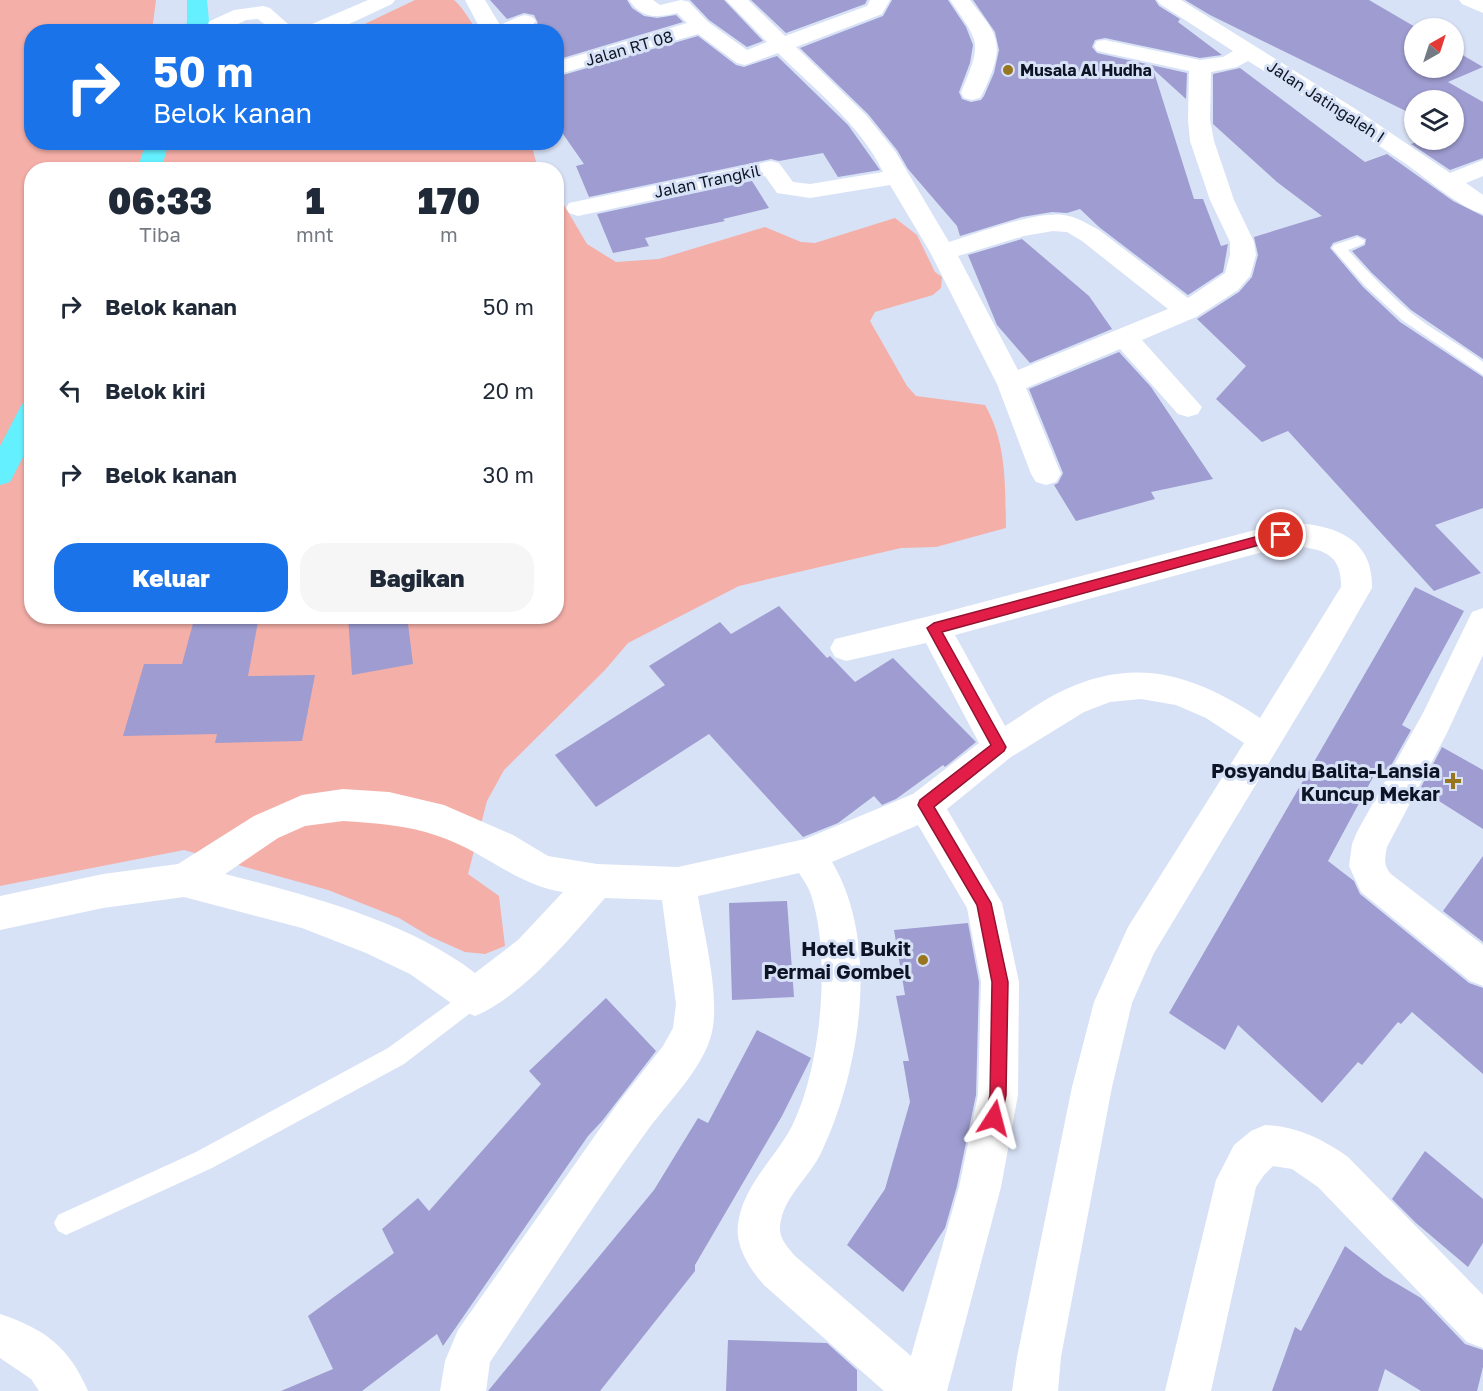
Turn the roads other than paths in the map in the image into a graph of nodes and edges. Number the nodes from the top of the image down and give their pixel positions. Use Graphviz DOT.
graph roads {
  1 [pos="197,0"];
  2 [pos="385,0"];
  3 [pos="475,0"];
  4 [pos="639,0"];
  5 [pos="736,0"];
  6 [pos="880,0"];
  7 [pos="960,0"];
  8 [pos="1167,0"];
  9 [pos="1469,0"];
  10 [pos="1483,7"];
  11 [pos="525,21"];
  12 [pos="197,24"];
  13 [pos="221,24"];
  14 [pos="277,24"];
  15 [pos="331,24"];
  16 [pos="490,24"];
  17 [pos="519,24"];
  18 [pos="701,26"];
  19 [pos="784,44"];
  20 [pos="1106,46"];
  21 [pos="1250,51"];
  22 [pos="564,67"];
  23 [pos="1200,67"];
  24 [pos="972,93"];
  25 [pos="1483,167"];
  26 [pos="897,177"];
  27 [pos="1447,183"];
  28 [pos="1483,206"];
  29 [pos="578,208"];
  30 [pos="1358,242"];
  31 [pos="943,252"];
  32 [pos="1187,311"];
  33 [pos="1124,337"];
  34 [pos="1483,370"];
  35 [pos="1011,384"];
  36 [pos="1188,406"];
  37 [pos="24,427"];
  38 [pos="0,474"];
  39 [pos="1046,474"];
  40 [pos="1483,621"];
  41 [pos="934,628"];
  42 [pos="846,648"];
  43 [pos="1265,739"];
  44 [pos="999,747"];
  45 [pos="925,805"];
  46 [pos="808,855"];
  47 [pos="183,880"];
  48 [pos="597,881"];
  49 [pos="678,884"];
  50 [pos="0,913"];
  51 [pos="1483,968"];
  52 [pos="475,997"];
  53 [pos="66,1223"];
  54 [pos="1483,1326"];
  55 [pos="0,1336"];
  56 [pos="65,1391"];
  57 [pos="463,1391"];
  58 [pos="918,1391"];
  59 [pos="924,1391"];
  60 [pos="1035,1391"];
  61 [pos="1188,1391"];
  1 -- 12 [label="highway"];
  2 -- 15 [label="street"];
  3 -- 16 [label="street"];
  4 -- 18 [label="street, Jalan RT 08"];
  5 -- 19 [label="street"];
  6 -- 19 [label="street"];
  7 -- 24 [label="street"];
  8 -- 21 [label="street, Jalan Jatingaleh I"];
  9 -- 10 [label="street"];
  11 -- 17 [label="street"];
  13 -- 14 [label="street"];
  18 -- 19 [label="street, Jalan RT 08"];
  18 -- 22 [label="street, Jalan RT 08"];
  19 -- 26 [label="street"];
  20 -- 23 [label="street"];
  21 -- 23 [label="street"];
  21 -- 27 [label="street, Jalan Jatingaleh I"];
  23 -- 32 [label="street"];
  25 -- 27 [label="street"];
  26 -- 29 [label="street, Jalan Trangkil"];
  26 -- 31 [label="street"];
  27 -- 28 [label="street, Jalan Jatingaleh I"];
  30 -- 34 [label="lane"];
  31 -- 32 [label="street"];
  31 -- 35 [label="street"];
  32 -- 33 [label="street"];
  33 -- 35 [label="street"];
  33 -- 36 [label="street"];
  35 -- 39 [label="street"];
  37 -- 38 [label="highway"];
  40 -- 51 [label="street"];
  41 -- 42 [label="street"];
  41 -- 43 [label="street"];
  41 -- 44 [label="street"];
  43 -- 44 [label="street"];
  43 -- 60 [label="street"];
  44 -- 45 [label="street"];
  45 -- 46 [label="street"];
  45 -- 59 [label="street"];
  46 -- 49 [label="street"];
  46 -- 58 [label="street"];
  47 -- 48 [label="street"];
  47 -- 50 [label="street"];
  47 -- 52 [label="street"];
  48 -- 49 [label="street"];
  48 -- 52 [label="street"];
  49 -- 57 [label="street"];
  52 -- 53 [label="lane"];
  54 -- 61 [label="street"];
  55 -- 56 [label="street"];
}
